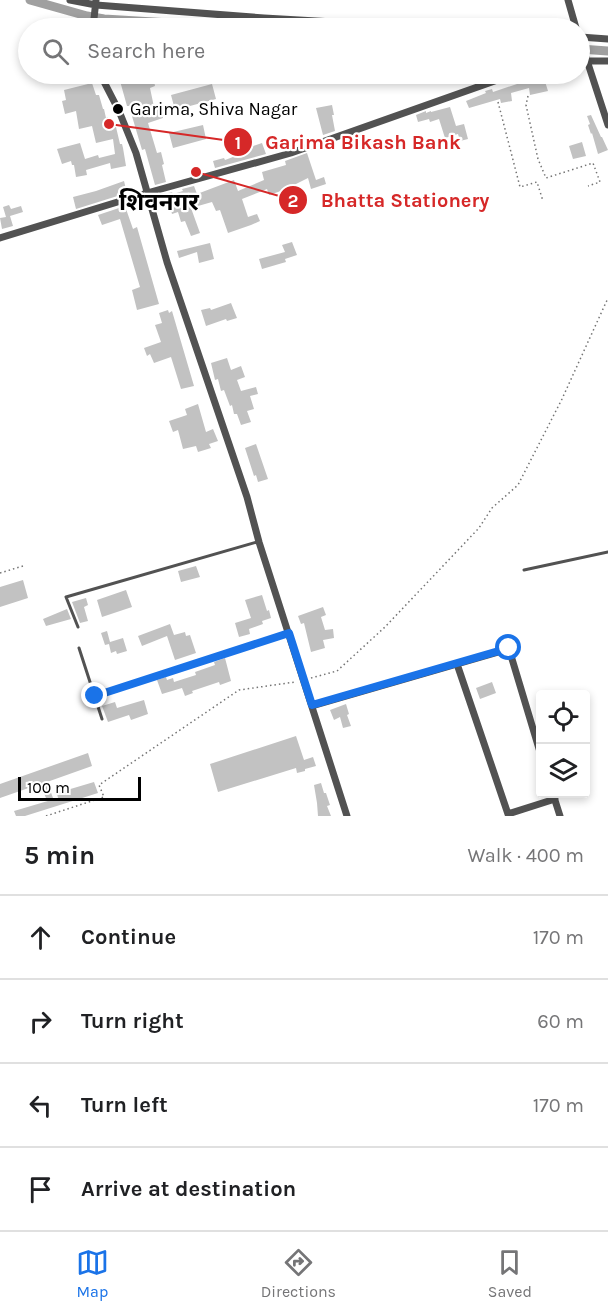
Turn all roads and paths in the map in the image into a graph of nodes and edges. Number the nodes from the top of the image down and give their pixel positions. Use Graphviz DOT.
graph roads {
  1 [pos="70,0"];
  2 [pos="568,0"];
  3 [pos="96,6"];
  4 [pos="264,18"];
  5 [pos="573,18"];
  6 [pos="608,39"];
  7 [pos="590,40"];
  8 [pos="590,60"];
  9 [pos="608,61"];
  10 [pos="590,76"];
  11 [pos="105,84"];
  12 [pos="486,84"];
  13 [pos="528,96"];
  14 [pos="498,102"];
  15 [pos="608,125"];
  16 [pos="588,186"];
  17 [pos="147,194"];
  18 [pos="543,201"];
  19 [pos="0,238"];
  20 [pos="608,298"];
  21 [pos="259,542"];
  22 [pos="608,552"];
  23 [pos="23,566"];
  24 [pos="524,570"];
  25 [pos="0,573"];
  26 [pos="78,627"];
  27 [pos="289,633"];
  28 [pos="79,648"];
  29 [pos="457,664"];
  30 [pos="304,680"];
  31 [pos="95,696"];
  32 [pos="312,705"];
  33 [pos="102,719"];
  34 [pos="538,744"];
  35 [pos="549,798"];
  36 [pos="555,798"];
  37 [pos="46,816"];
  38 [pos="346,816"];
  39 [pos="560,816"];
  1 -- 3 [label="street"];
  2 -- 5 [label="street"];
  3 -- 4 [label="street"];
  6 -- 7 [label="street"];
  8 -- 9 [label="street"];
  10 -- 15 [label="street"];
  11 -- 17 [label="street"];
  12 -- 17 [label="street"];
  13 -- 16 [label="path"];
  14 -- 18 [label="path"];
  17 -- 19 [label="street"];
  17 -- 21 [label="street"];
  20 -- 30 [label="path"];
  21 -- 26 [label="lane"];
  21 -- 27 [label="street"];
  22 -- 24 [label="lane"];
  23 -- 25 [label="path"];
  27 -- 30 [label="street"];
  27 -- 31 [label="lane"];
  28 -- 31 [label="lane"];
  29 -- 32 [label="street"];
  29 -- 34 [label="street"];
  29 -- 35 [label="street"];
  30 -- 32 [label="street"];
  30 -- 37 [label="path"];
  31 -- 33 [label="lane"];
  32 -- 38 [label="street"];
  36 -- 39 [label="street"];
}
